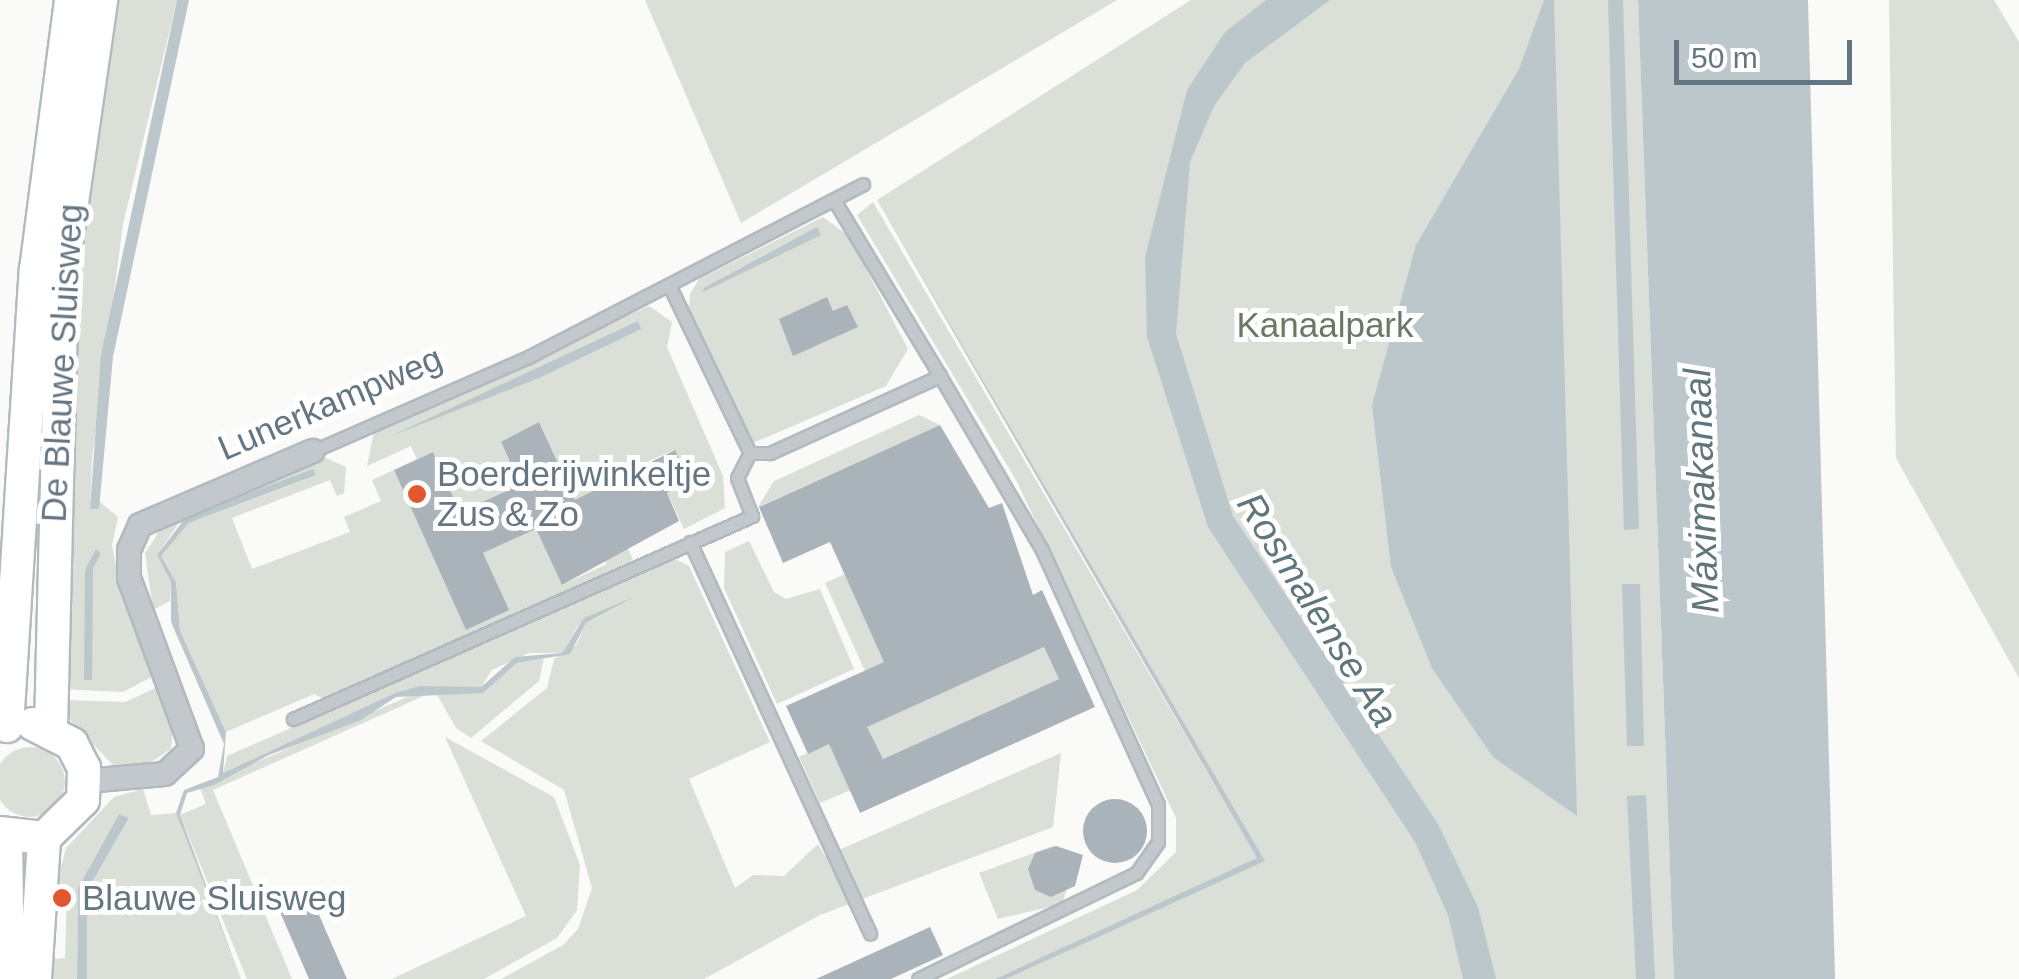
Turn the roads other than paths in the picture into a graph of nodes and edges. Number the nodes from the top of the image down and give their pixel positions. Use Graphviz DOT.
graph roads {
  1 [pos="71,0"];
  2 [pos="102,0"];
  3 [pos="863,184"];
  4 [pos="834,200"];
  5 [pos="670,287"];
  6 [pos="940,376"];
  7 [pos="313,451"];
  8 [pos="750,453"];
  9 [pos="690,542"];
  10 [pos="293,719"];
  11 [pos="4,728"];
  12 [pos="51,728"];
  13 [pos="86,781"];
  14 [pos="3,835"];
  15 [pos="44,838"];
  16 [pos="870,934"];
  17 [pos="8,979"];
  18 [pos="35,979"];
  19 [pos="918,979"];
  1 -- 11 [label="main road, De Blauwe Sluisweg"];
  2 -- 12 [label="main road, De Blauwe Sluisweg"];
  3 -- 4 [label="lane, Lunerkampweg"];
  4 -- 5 [label="lane, Lunerkampweg"];
  4 -- 6 [label="lane"];
  5 -- 7 [label="lane, Lunerkampweg"];
  5 -- 8 [label="lane"];
  6 -- 8 [label="lane"];
  6 -- 19 [label="lane"];
  7 -- 13 [label="street, Lunerkampweg"];
  8 -- 9 [label="lane"];
  9 -- 10 [label="lane"];
  9 -- 16 [label="lane"];
  11 -- 12 [label="main road"];
  12 -- 13 [label="main road"];
  13 -- 15 [label="main road"];
  14 -- 15 [label="main road"];
  14 -- 17 [label="main road"];
  15 -- 18 [label="main road"];
}
